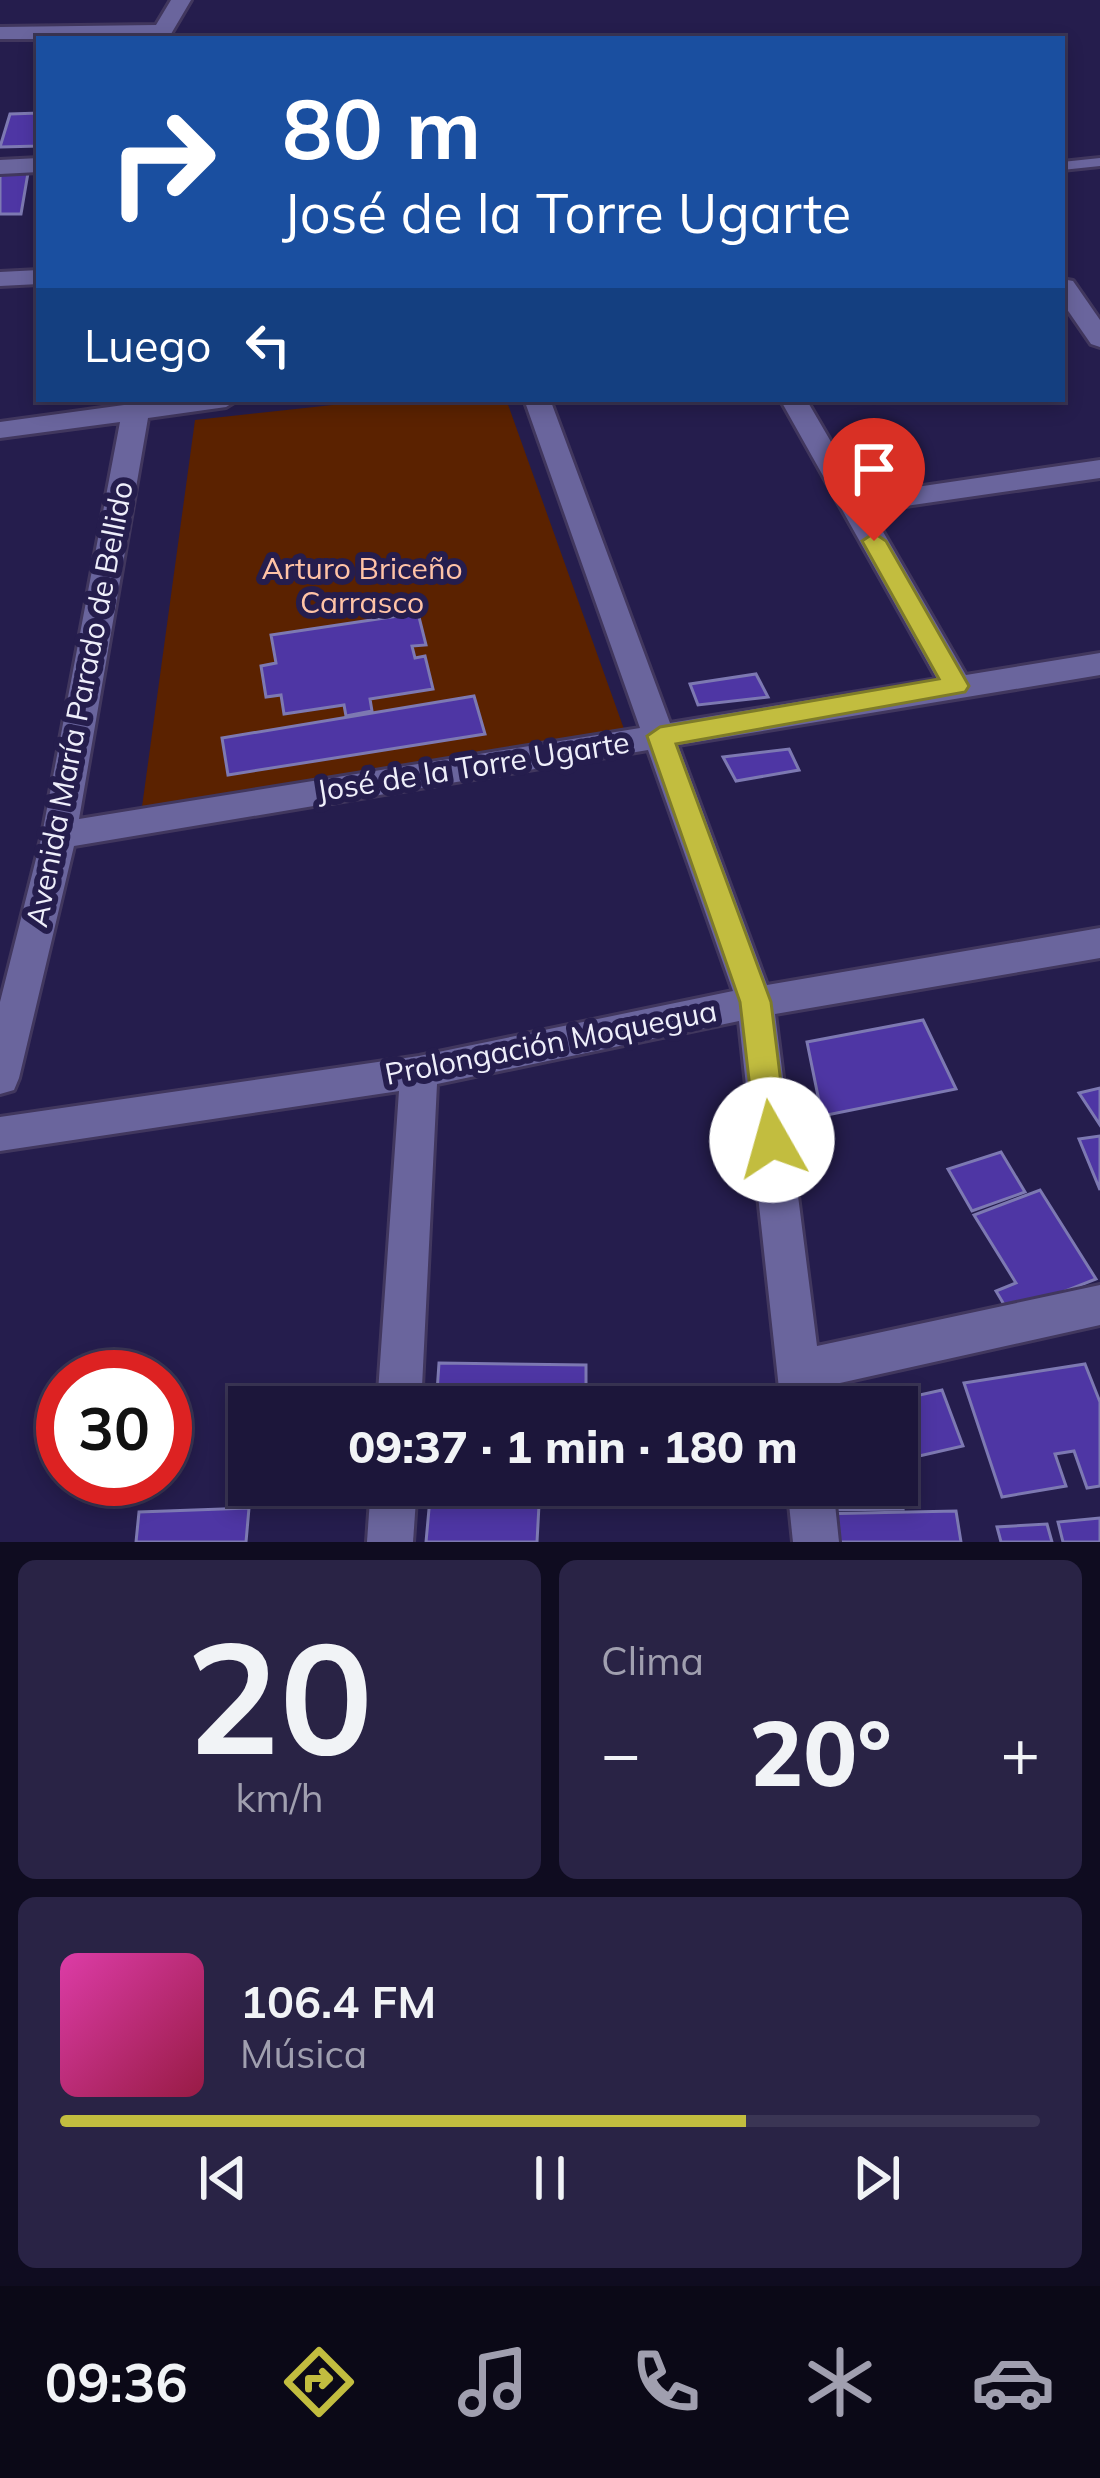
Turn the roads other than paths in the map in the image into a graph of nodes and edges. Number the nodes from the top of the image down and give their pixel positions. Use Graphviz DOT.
graph roads {
  1 [pos="181,0"];
  2 [pos="0,33"];
  3 [pos="160,35"];
  4 [pos="1100,162"];
  5 [pos="36,165"];
  6 [pos="1065,166"];
  7 [pos="0,167"];
  8 [pos="36,277"];
  9 [pos="0,279"];
  10 [pos="1100,281"];
  11 [pos="1065,286"];
  12 [pos="1065,289"];
  13 [pos="1100,339"];
  14 [pos="188,402"];
  15 [pos="538,402"];
  16 [pos="796,402"];
  17 [pos="138,406"];
  18 [pos="0,430"];
  19 [pos="1100,469"];
  20 [pos="853,505"];
  21 [pos="1100,664"];
  22 [pos="956,686"];
  23 [pos="660,736"];
  24 [pos="59,835"];
  25 [pos="1100,943"];
  26 [pos="755,1002"];
  27 [pos="419,1072"];
  28 [pos="0,1078"];
  29 [pos="0,1135"];
  30 [pos="1100,1305"];
  31 [pos="400,1386"];
  32 [pos="802,1386"];
  33 [pos="813,1386"];
  34 [pos="393,1506"];
  35 [pos="813,1506"];
  36 [pos="390,1542"];
  37 [pos="816,1542"];
  1 -- 3 [label="street"];
  2 -- 3 [label="street"];
  4 -- 6 [label="lane"];
  5 -- 7 [label="street"];
  8 -- 9 [label="street"];
  10 -- 11 [label="street"];
  12 -- 13 [label="street"];
  14 -- 17 [label="street"];
  15 -- 23 [label="street"];
  16 -- 20 [label="street"];
  17 -- 18 [label="street"];
  17 -- 24 [label="street, Avenida María Parado de Bellido"];
  19 -- 20 [label="street"];
  20 -- 22 [label="street"];
  21 -- 22 [label="street, José de la Torre Ugarte"];
  22 -- 23 [label="street, José de la Torre Ugarte"];
  23 -- 24 [label="street, José de la Torre Ugarte"];
  23 -- 26 [label="street"];
  24 -- 28 [label="street, Avenida María Parado de Bellido"];
  25 -- 26 [label="street, Prolongación Moquegua"];
  26 -- 27 [label="street, Prolongación Moquegua"];
  26 -- 32 [label="street"];
  27 -- 29 [label="street, Prolongación Moquegua"];
  27 -- 31 [label="street"];
  30 -- 33 [label="street"];
  34 -- 36 [label="street"];
  35 -- 37 [label="street"];
}
